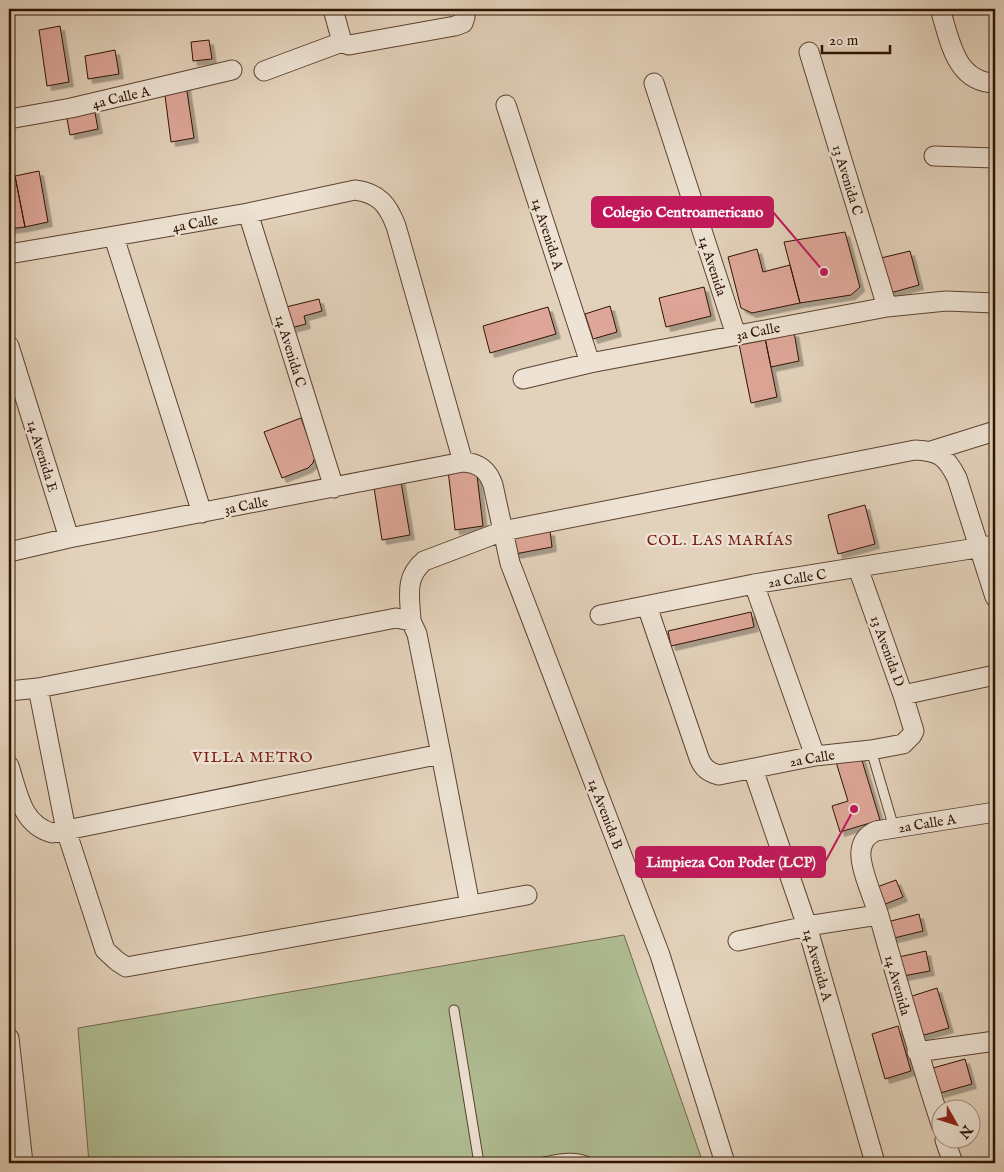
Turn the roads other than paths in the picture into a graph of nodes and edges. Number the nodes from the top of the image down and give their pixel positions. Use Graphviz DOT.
graph roads {
  1 [pos="333,9"];
  2 [pos="463,9"];
  3 [pos="940,9"];
  4 [pos="342,42"];
  5 [pos="809,52"];
  6 [pos="232,70"];
  7 [pos="264,71"];
  8 [pos="654,83"];
  9 [pos="995,83"];
  10 [pos="506,105"];
  11 [pos="9,119"];
  12 [pos="934,156"];
  13 [pos="995,158"];
  14 [pos="248,213"];
  15 [pos="114,237"];
  16 [pos="9,254"];
  17 [pos="995,303"];
  18 [pos="887,307"];
  19 [pos="736,335"];
  20 [pos="9,346"];
  21 [pos="590,364"];
  22 [pos="522,379"];
  23 [pos="995,431"];
  24 [pos="936,453"];
  25 [pos="463,462"];
  26 [pos="483,468"];
  27 [pos="334,488"];
  28 [pos="202,513"];
  29 [pos="503,531"];
  30 [pos="69,538"];
  31 [pos="987,546"];
  32 [pos="9,552"];
  33 [pos="858,568"];
  34 [pos="754,584"];
  35 [pos="995,597"];
  36 [pos="647,606"];
  37 [pos="600,615"];
  38 [pos="411,621"];
  39 [pos="995,675"];
  40 [pos="38,688"];
  41 [pos="9,691"];
  42 [pos="903,696"];
  43 [pos="912,735"];
  44 [pos="871,750"];
  45 [pos="442,754"];
  46 [pos="815,756"];
  47 [pos="9,766"];
  48 [pos="753,769"];
  49 [pos="995,812"];
  50 [pos="894,828"];
  51 [pos="66,830"];
  52 [pos="863,842"];
  53 [pos="527,895"];
  54 [pos="470,905"];
  55 [pos="878,915"];
  56 [pos="807,926"];
  57 [pos="738,941"];
  58 [pos="454,1010"];
  59 [pos="9,1038"];
  60 [pos="995,1041"];
  61 [pos="917,1052"];
  62 [pos="933,1100"];
  63 [pos="949,1150"];
  64 [pos="23,1163"];
  65 [pos="479,1163"];
  66 [pos="538,1163"];
  67 [pos="590,1163"];
  68 [pos="725,1163"];
  69 [pos="875,1163"];
  70 [pos="953,1163"];
  1 -- 4 [label="street"];
  2 -- 4 [label="street"];
  3 -- 9 [label="street"];
  4 -- 7 [label="street"];
  5 -- 18 [label="street, 13 Avenida C"];
  6 -- 11 [label="street, 4a Calle A"];
  8 -- 19 [label="street, 14 Avenida"];
  10 -- 21 [label="street, 14 Avenida A"];
  12 -- 13 [label="street"];
  14 -- 15 [label="street, 4a Calle"];
  14 -- 25 [label="street, 4a Calle"];
  14 -- 27 [label="street, 14 Avenida C"];
  15 -- 16 [label="street, 4a Calle"];
  15 -- 28 [label="street"];
  17 -- 18 [label="street, 3a Calle"];
  18 -- 19 [label="street, 3a Calle"];
  19 -- 21 [label="street, 3a Calle"];
  20 -- 30 [label="street, 14 Avenida E"];
  21 -- 22 [label="street, 3a Calle"];
  23 -- 24 [label="street"];
  24 -- 29 [label="street"];
  24 -- 31 [label="street"];
  25 -- 26 [label="street, 3a Calle"];
  25 -- 27 [label="street, 3a Calle"];
  26 -- 29 [label="street, 14 Avenida B"];
  27 -- 28 [label="street, 3a Calle"];
  28 -- 30 [label="street, 3a Calle"];
  29 -- 38 [label="street"];
  29 -- 68 [label="street, 14 Avenida B"];
  30 -- 32 [label="street, 3a Calle"];
  31 -- 33 [label="street, 2a Calle C"];
  31 -- 35 [label="street"];
  33 -- 34 [label="street, 2a Calle C"];
  33 -- 42 [label="street, 13 Avenida D"];
  34 -- 36 [label="street, 2a Calle C"];
  34 -- 46 [label="street"];
  36 -- 37 [label="street, 2a Calle C"];
  36 -- 48 [label="street, 2a Calle"];
  38 -- 40 [label="street"];
  38 -- 45 [label="street"];
  39 -- 42 [label="street"];
  40 -- 41 [label="street"];
  40 -- 51 [label="street"];
  42 -- 43 [label="street, 13 Avenida D"];
  43 -- 44 [label="street, 2a Calle"];
  44 -- 46 [label="street, 2a Calle"];
  44 -- 50 [label="lane"];
  45 -- 51 [label="street"];
  45 -- 54 [label="street"];
  46 -- 48 [label="street, 2a Calle"];
  47 -- 51 [label="street"];
  48 -- 56 [label="street, 14 Avenida A"];
  49 -- 50 [label="street, 2a Calle A"];
  50 -- 52 [label="street, 2a Calle A"];
  51 -- 54 [label="street"];
  52 -- 55 [label="street, 14 Avenida"];
  53 -- 54 [label="street"];
  55 -- 56 [label="street"];
  55 -- 61 [label="street, 14 Avenida"];
  56 -- 57 [label="street"];
  56 -- 69 [label="street, 14 Avenida A"];
  58 -- 65 [label="lane"];
  59 -- 64 [label="street"];
  60 -- 61 [label="street"];
  61 -- 62 [label="street, 14 Avenida"];
  63 -- 70 [label="street"];
  66 -- 67 [label="lane"];
}
